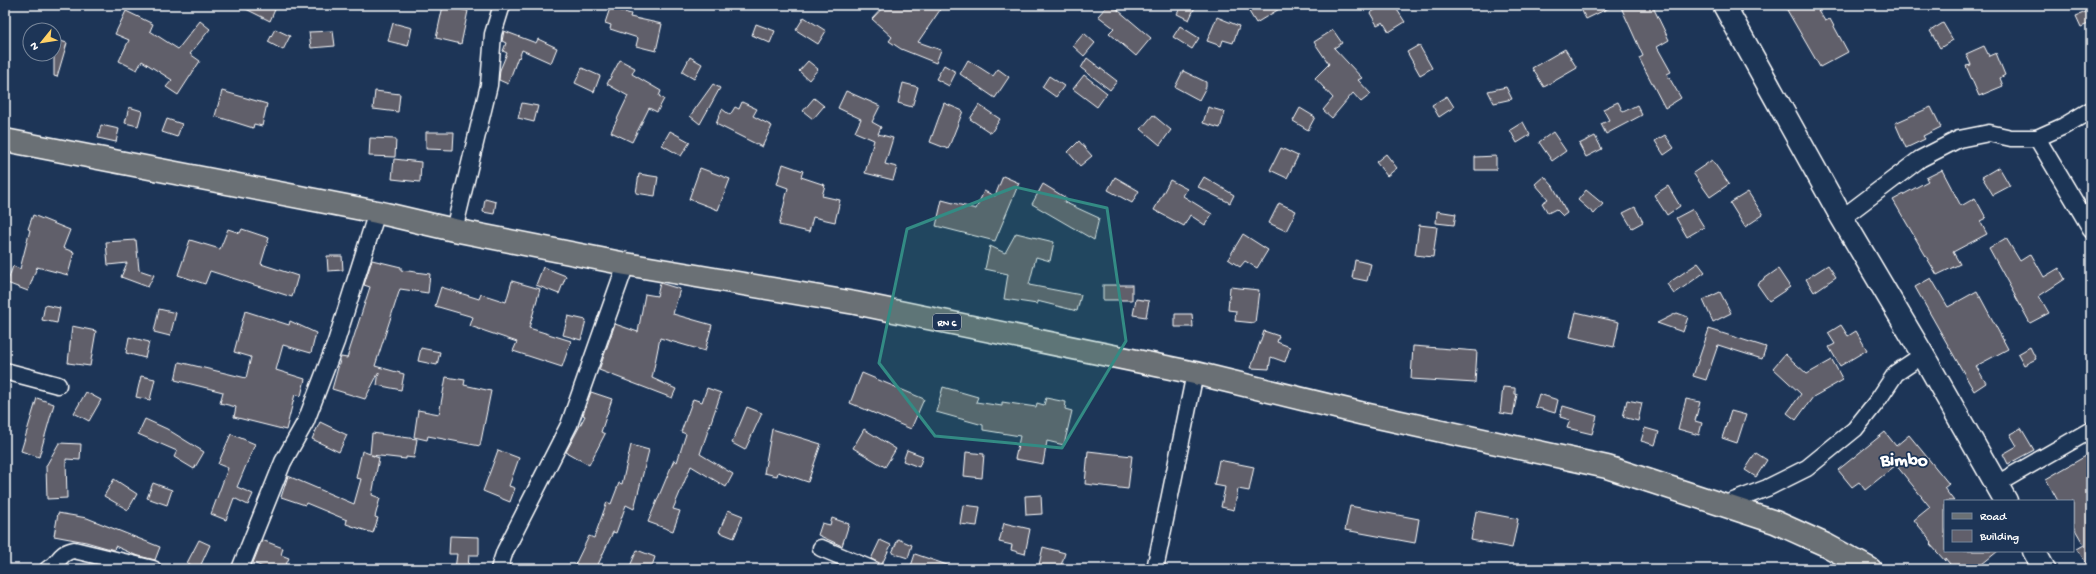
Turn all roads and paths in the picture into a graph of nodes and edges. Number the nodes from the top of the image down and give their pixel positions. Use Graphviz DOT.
graph roads {
  1 [pos="502,5"];
  2 [pos="1724,5"];
  3 [pos="2091,110"];
  4 [pos="2037,138"];
  5 [pos="5,140"];
  6 [pos="377,212"];
  7 [pos="1842,218"];
  8 [pos="2091,229"];
  9 [pos="454,230"];
  10 [pos="626,264"];
  11 [pos="1923,355"];
  12 [pos="5,371"];
  13 [pos="1196,373"];
  14 [pos="58,385"];
  15 [pos="2091,430"];
  16 [pos="2001,492"];
  17 [pos="1723,505"];
  18 [pos="821,548"];
  19 [pos="2035,552"];
  20 [pos="48,569"];
  21 [pos="153,569"];
  22 [pos="240,569"];
  23 [pos="499,569"];
  24 [pos="871,569"];
  25 [pos="1155,569"];
  26 [pos="1870,569"];
  27 [pos="2044,569"];
  1 -- 9 [label="street"];
  2 -- 7 [label="street"];
  3 -- 4 [label="street"];
  4 -- 7 [label="street"];
  4 -- 8 [label="street"];
  5 -- 6 [label="main road, RN 6"];
  6 -- 9 [label="main road, RN 6"];
  6 -- 22 [label="street"];
  7 -- 11 [label="street"];
  9 -- 10 [label="main road, RN 6"];
  10 -- 13 [label="main road, RN 6"];
  10 -- 23 [label="street"];
  11 -- 16 [label="street"];
  11 -- 17 [label="street"];
  12 -- 14 [label="street"];
  13 -- 17 [label="main road, RN 6"];
  13 -- 25 [label="street"];
  15 -- 16 [label="street"];
  17 -- 26 [label="main road, RN 6"];
  18 -- 24 [label="street"];
  19 -- 27 [label="street"];
  20 -- 21 [label="street"];
}
